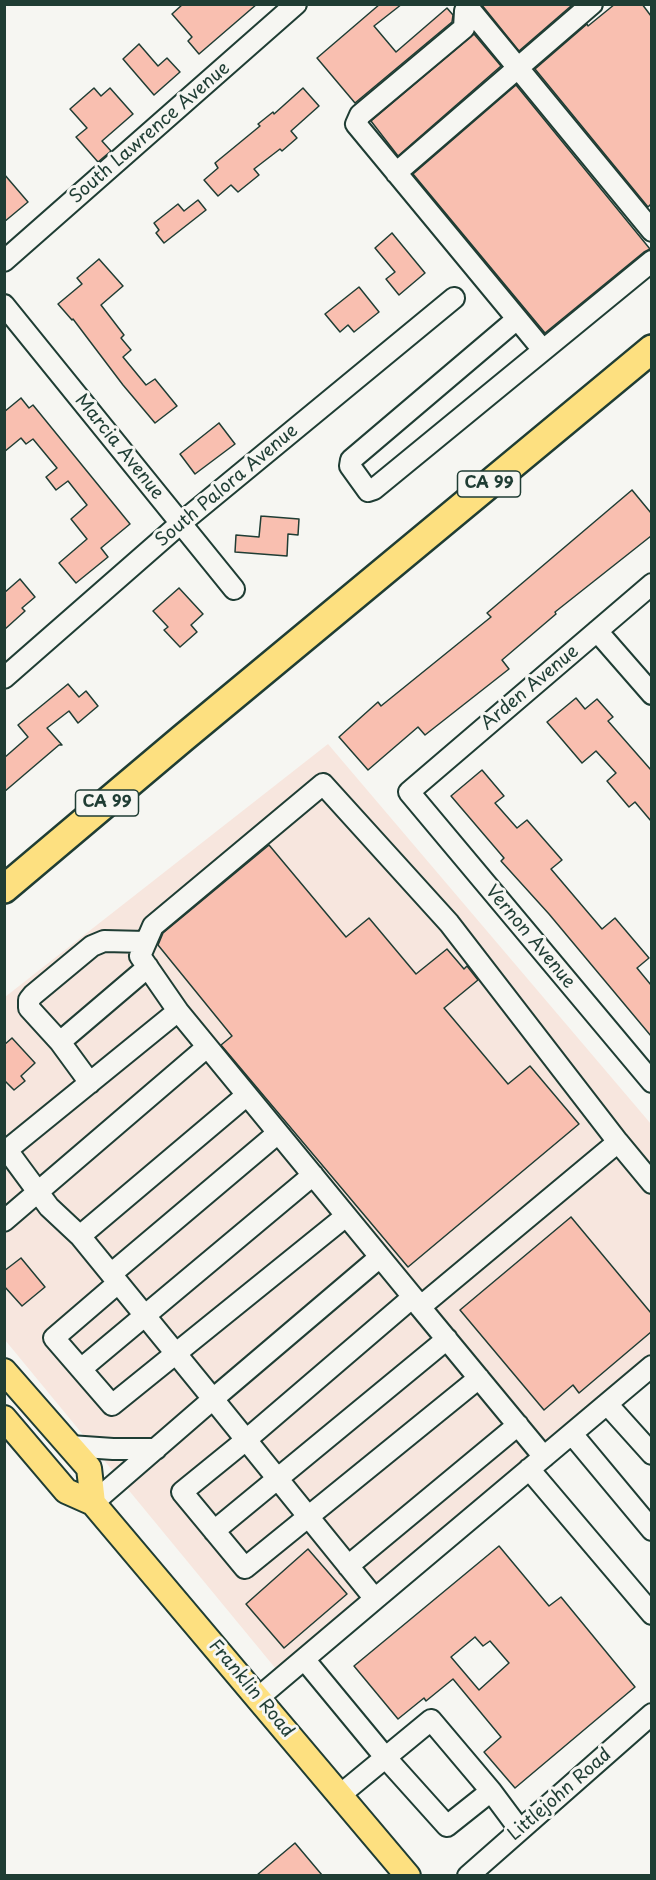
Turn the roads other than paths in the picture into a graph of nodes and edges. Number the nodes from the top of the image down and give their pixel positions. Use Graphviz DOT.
graph roads {
  1 [pos="296,4"];
  2 [pos="467,5"];
  3 [pos="585,7"];
  4 [pos="518,68"];
  5 [pos="396,173"];
  6 [pos="651,231"];
  7 [pos="4,261"];
  8 [pos="651,261"];
  9 [pos="454,298"];
  10 [pos="4,304"];
  11 [pos="517,319"];
  12 [pos="651,349"];
  13 [pos="543,350"];
  14 [pos="181,523"];
  15 [pos="651,584"];
  16 [pos="234,589"];
  17 [pos="597,631"];
  18 [pos="4,678"];
  19 [pos="651,694"];
  20 [pos="409,792"];
  21 [pos="4,889"];
  22 [pos="146,942"];
  23 [pos="148,967"];
  24 [pos="178,1011"];
  25 [pos="60,1042"];
  26 [pos="207,1047"];
  27 [pos="651,1082"];
  28 [pos="90,1083"];
  29 [pos="247,1095"];
  30 [pos="278,1133"];
  31 [pos="618,1142"];
  32 [pos="5,1150"];
  33 [pos="313,1175"];
  34 [pos="651,1183"];
  35 [pos="38,1191"];
  36 [pos="346,1216"];
  37 [pos="4,1221"];
  38 [pos="80,1236"];
  39 [pos="380,1257"];
  40 [pos="115,1278"];
  41 [pos="417,1302"];
  42 [pos="144,1315"];
  43 [pos="447,1339"];
  44 [pos="176,1354"];
  45 [pos="651,1366"];
  46 [pos="81,1370"];
  47 [pos="4,1371"];
  48 [pos="479,1378"];
  49 [pos="213,1399"];
  50 [pos="607,1404"];
  51 [pos="4,1418"];
  52 [pos="518,1425"];
  53 [pos="572,1434"];
  54 [pos="246,1440"];
  55 [pos="648,1444"];
  56 [pos="70,1446"];
  57 [pos="156,1449"];
  58 [pos="537,1463"];
  59 [pos="278,1479"];
  60 [pos="93,1503"];
  61 [pos="308,1517"];
  62 [pos="651,1530"];
  63 [pos="214,1531"];
  64 [pos="348,1566"];
  65 [pos="375,1599"];
  66 [pos="651,1614"];
  67 [pos="304,1659"];
  68 [pos="258,1698"];
  69 [pos="651,1714"];
  70 [pos="385,1757"];
  71 [pos="491,1791"];
  72 [pos="340,1795"];
  73 [pos="520,1830"];
  74 [pos="408,1875"];
  75 [pos="468,1875"];
  1 -- 7 [label="street, South Lawrence Avenue"];
  2 -- 4 [label="street"];
  2 -- 5 [label="street"];
  3 -- 4 [label="street"];
  4 -- 5 [label="street"];
  4 -- 6 [label="street"];
  5 -- 11 [label="street"];
  8 -- 13 [label="street"];
  9 -- 14 [label="street, South Palora Avenue"];
  10 -- 14 [label="street, Marcia Avenue"];
  11 -- 13 [label="street"];
  11 -- 13 [label="street"];
  12 -- 21 [label="highway, CA 99"];
  14 -- 16 [label="street, Marcia Avenue"];
  14 -- 18 [label="street, South Palora Avenue"];
  15 -- 17 [label="street, Arden Avenue"];
  17 -- 19 [label="street"];
  17 -- 20 [label="street, Arden Avenue"];
  20 -- 27 [label="street, Vernon Avenue"];
  22 -- 23 [label="street"];
  22 -- 25 [label="street"];
  22 -- 31 [label="street"];
  23 -- 24 [label="street"];
  23 -- 25 [label="street"];
  24 -- 26 [label="street"];
  24 -- 28 [label="street"];
  25 -- 28 [label="street"];
  26 -- 29 [label="street"];
  26 -- 35 [label="street"];
  28 -- 32 [label="street"];
  29 -- 30 [label="street"];
  29 -- 38 [label="street"];
  30 -- 33 [label="street"];
  30 -- 40 [label="street"];
  31 -- 34 [label="street"];
  31 -- 41 [label="street"];
  32 -- 35 [label="street"];
  33 -- 36 [label="street"];
  33 -- 42 [label="street"];
  35 -- 37 [label="street"];
  35 -- 38 [label="street"];
  36 -- 39 [label="street"];
  36 -- 44 [label="street"];
  38 -- 40 [label="street"];
  39 -- 41 [label="street"];
  39 -- 49 [label="street"];
  40 -- 42 [label="street"];
  40 -- 46 [label="street"];
  41 -- 43 [label="street"];
  41 -- 54 [label="street"];
  42 -- 44 [label="street"];
  42 -- 46 [label="street"];
  43 -- 48 [label="street"];
  43 -- 59 [label="street"];
  44 -- 46 [label="street"];
  44 -- 49 [label="street"];
  45 -- 50 [label="street"];
  47 -- 56 [label="main road"];
  48 -- 52 [label="street"];
  48 -- 61 [label="street"];
  49 -- 54 [label="street"];
  49 -- 57 [label="street"];
  50 -- 53 [label="street"];
  50 -- 55 [label="street"];
  51 -- 60 [label="main road, Franklin Road"];
  52 -- 58 [label="street"];
  52 -- 64 [label="street"];
  53 -- 58 [label="street"];
  53 -- 62 [label="street"];
  54 -- 59 [label="street"];
  54 -- 63 [label="street"];
  56 -- 57 [label="street"];
  56 -- 60 [label="main road"];
  57 -- 60 [label="street"];
  58 -- 65 [label="street"];
  58 -- 66 [label="street"];
  59 -- 61 [label="street"];
  59 -- 63 [label="street"];
  60 -- 68 [label="main road, Franklin Road"];
  61 -- 63 [label="street"];
  61 -- 64 [label="street"];
  64 -- 65 [label="street"];
  65 -- 67 [label="street"];
  67 -- 68 [label="street"];
  67 -- 70 [label="street"];
  68 -- 72 [label="main road, Franklin Road"];
  69 -- 73 [label="street, Littlejohn Road"];
  70 -- 71 [label="street"];
  70 -- 71 [label="street"];
  70 -- 72 [label="street"];
  71 -- 73 [label="street"];
  72 -- 74 [label="main road, Franklin Road"];
  73 -- 75 [label="street, Littlejohn Road"];
}
